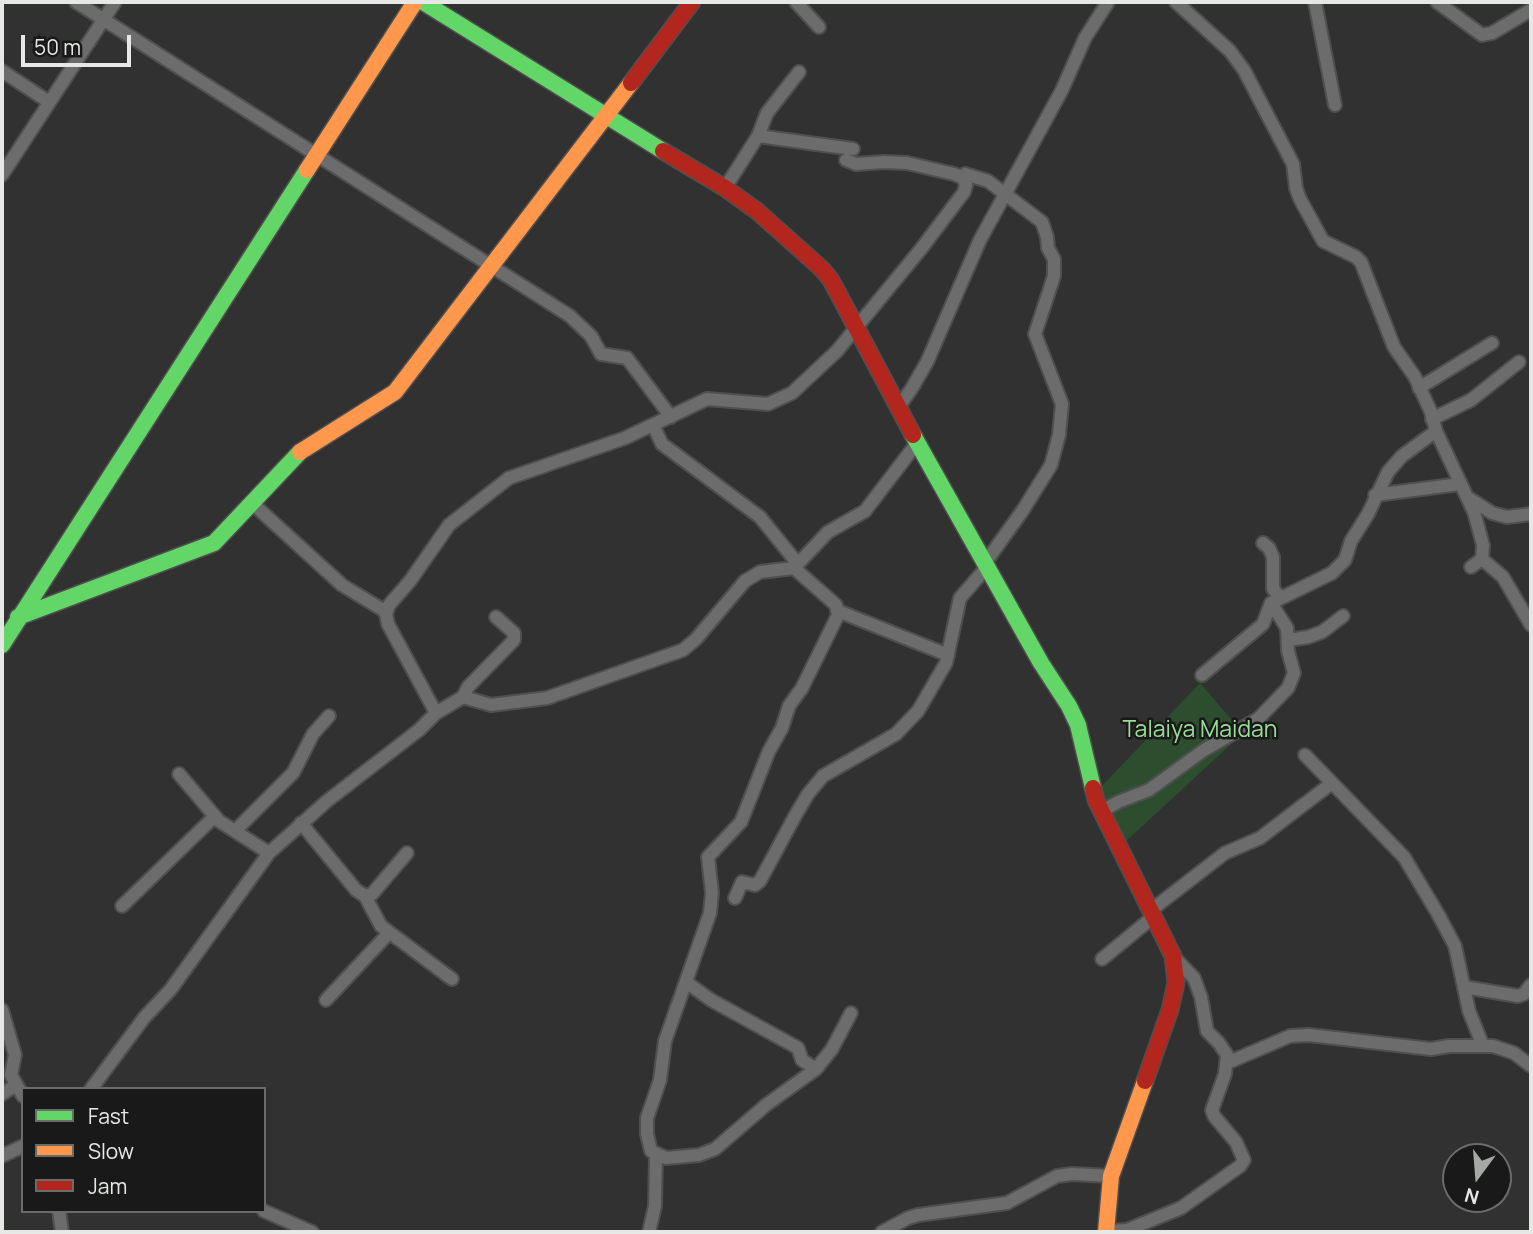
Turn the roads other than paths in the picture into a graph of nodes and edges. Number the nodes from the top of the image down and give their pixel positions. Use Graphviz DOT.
graph roads {
  1 [pos="76,2"];
  2 [pos="115,2"];
  3 [pos="415,2"];
  4 [pos="423,2"];
  5 [pos="692,2"];
  6 [pos="796,2"];
  7 [pos="1108,2"];
  8 [pos="1176,2"];
  9 [pos="1315,2"];
  10 [pos="1437,2"];
  11 [pos="1531,10"];
  12 [pos="103,19"];
  13 [pos="819,27"];
  14 [pos="2,71"];
  15 [pos="799,72"];
  16 [pos="49,102"];
  17 [pos="1335,105"];
  18 [pos="605,116"];
  19 [pos="758,136"];
  20 [pos="317,153"];
  21 [pos="965,174"];
  22 [pos="2,175"];
  23 [pos="725,188"];
  24 [pos="1006,194"];
  25 [pos="490,266"];
  26 [pos="855,329"];
  27 [pos="1492,343"];
  28 [pos="1519,362"];
  29 [pos="1419,388"];
  30 [pos="898,408"];
  31 [pos="671,417"];
  32 [pos="653,425"];
  33 [pos="1434,425"];
  34 [pos="917,443"];
  35 [pos="1460,484"];
  36 [pos="1375,495"];
  37 [pos="1466,497"];
  38 [pos="252,503"];
  39 [pos="1531,514"];
  40 [pos="1263,542"];
  41 [pos="986,565"];
  42 [pos="796,566"];
  43 [pos="1276,600"];
  44 [pos="838,611"];
  45 [pos="386,614"];
  46 [pos="18,617"];
  47 [pos="496,617"];
  48 [pos="1343,617"];
  49 [pos="1531,625"];
  50 [pos="1288,640"];
  51 [pos="3,647"];
  52 [pos="948,655"];
  53 [pos="1202,675"];
  54 [pos="463,697"];
  55 [pos="436,713"];
  56 [pos="329,716"];
  57 [pos="1306,754"];
  58 [pos="179,774"];
  59 [pos="1332,783"];
  60 [pos="1101,812"];
  61 [pos="215,816"];
  62 [pos="301,823"];
  63 [pos="236,830"];
  64 [pos="268,853"];
  65 [pos="407,853"];
  66 [pos="365,897"];
  67 [pos="735,898"];
  68 [pos="122,906"];
  69 [pos="1152,914"];
  70 [pos="389,933"];
  71 [pos="1173,956"];
  72 [pos="1102,959"];
  73 [pos="452,979"];
  74 [pos="687,982"];
  75 [pos="1531,985"];
  76 [pos="1464,987"];
  77 [pos="326,1000"];
  78 [pos="2,1010"];
  79 [pos="851,1013"];
  80 [pos="1483,1046"];
  81 [pos="1227,1059"];
  82 [pos="1531,1066"];
  83 [pos="816,1069"];
  84 [pos="14,1084"];
  85 [pos="93,1087"];
  86 [pos="2,1094"];
  87 [pos="21,1147"];
  88 [pos="656,1155"];
  89 [pos="2,1156"];
  90 [pos="1111,1176"];
  91 [pos="266,1212"];
  92 [pos="59,1213"];
  93 [pos="1106,1231"];
  94 [pos="62,1232"];
  95 [pos="312,1232"];
  96 [pos="649,1232"];
  97 [pos="882,1232"];
  1 -- 12 [label="street"];
  2 -- 12 [label="street"];
  3 -- 20 [label="street"];
  4 -- 18 [label="street"];
  5 -- 18 [label="street"];
  6 -- 13 [label="street"];
  7 -- 24 [label="street"];
  8 -- 29 [label="street"];
  9 -- 17 [label="street"];
  10 -- 11 [label="street"];
  12 -- 16 [label="street"];
  12 -- 20 [label="street"];
  14 -- 16 [label="street"];
  15 -- 19 [label="street"];
  16 -- 22 [label="street"];
  18 -- 23 [label="street"];
  18 -- 25 [label="street"];
  19 -- 23 [label="street"];
  19 -- 26 [label="street"];
  20 -- 25 [label="street"];
  20 -- 46 [label="street"];
  21 -- 24 [label="street"];
  23 -- 26 [label="street"];
  24 -- 30 [label="street"];
  24 -- 41 [label="street"];
  25 -- 31 [label="street"];
  25 -- 38 [label="street"];
  26 -- 30 [label="street"];
  26 -- 31 [label="street"];
  27 -- 29 [label="street"];
  28 -- 33 [label="street"];
  29 -- 33 [label="street"];
  30 -- 34 [label="street"];
  31 -- 32 [label="street"];
  32 -- 42 [label="street"];
  32 -- 45 [label="street"];
  33 -- 35 [label="street"];
  33 -- 36 [label="street"];
  34 -- 41 [label="street"];
  34 -- 42 [label="street"];
  35 -- 36 [label="street"];
  35 -- 37 [label="street"];
  36 -- 43 [label="street"];
  37 -- 39 [label="street"];
  37 -- 49 [label="street"];
  38 -- 45 [label="street"];
  38 -- 46 [label="street"];
  40 -- 43 [label="street"];
  41 -- 52 [label="street"];
  41 -- 60 [label="street"];
  42 -- 44 [label="street"];
  42 -- 54 [label="street"];
  43 -- 50 [label="street"];
  43 -- 53 [label="street"];
  44 -- 52 [label="street"];
  44 -- 74 [label="street"];
  45 -- 55 [label="street"];
  46 -- 51 [label="street"];
  47 -- 54 [label="street"];
  48 -- 50 [label="street"];
  50 -- 60 [label="street"];
  52 -- 67 [label="street"];
  54 -- 55 [label="street"];
  55 -- 62 [label="street"];
  56 -- 63 [label="street"];
  57 -- 59 [label="street"];
  58 -- 61 [label="street"];
  59 -- 69 [label="street"];
  59 -- 76 [label="street"];
  60 -- 69 [label="street"];
  61 -- 63 [label="street"];
  61 -- 68 [label="street"];
  62 -- 64 [label="street"];
  62 -- 66 [label="street"];
  63 -- 64 [label="street"];
  64 -- 85 [label="street"];
  65 -- 66 [label="street"];
  66 -- 70 [label="street"];
  69 -- 71 [label="street"];
  69 -- 72 [label="street"];
  70 -- 73 [label="street"];
  70 -- 77 [label="street"];
  71 -- 81 [label="street"];
  71 -- 90 [label="street"];
  74 -- 83 [label="street"];
  74 -- 88 [label="street"];
  75 -- 76 [label="street"];
  76 -- 80 [label="street"];
  78 -- 84 [label="street"];
  79 -- 83 [label="street"];
  80 -- 81 [label="street"];
  80 -- 82 [label="street"];
  81 -- 93 [label="street"];
  83 -- 88 [label="street"];
  84 -- 86 [label="street"];
  87 -- 89 [label="street"];
  88 -- 96 [label="street"];
  90 -- 93 [label="street"];
  90 -- 97 [label="street"];
  91 -- 95 [label="street"];
  92 -- 94 [label="street"];
}
